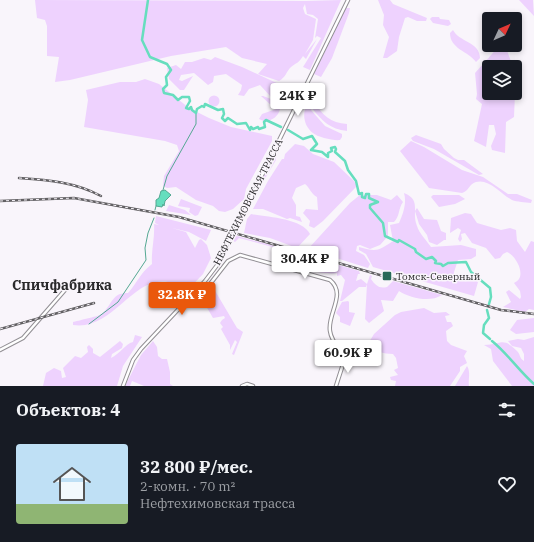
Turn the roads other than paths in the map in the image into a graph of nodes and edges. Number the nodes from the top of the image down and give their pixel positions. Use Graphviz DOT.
graph roads {
  1 [pos="348,0"];
  2 [pos="205,282"];
  3 [pos="210,284"];
  4 [pos="65,290"];
  5 [pos="197,290"];
  6 [pos="0,350"];
  7 [pos="123,386"];
  8 [pos="242,386"];
  9 [pos="254,386"];
  10 [pos="336,386"];
  1 -- 2 [label="main road, НЕФТЕХИМОВСКАЯ ТРАССА, bridge"];
  2 -- 3 [label="main road"];
  2 -- 5 [label="main road, НЕФТЕХИМОВСКАЯ ТРАССА"];
  3 -- 5 [label="main road"];
  3 -- 10 [label="main road"];
  4 -- 6 [label="main road"];
  5 -- 7 [label="main road, НЕФТЕХИМОВСКАЯ ТРАССА"];
  8 -- 9 [label="main road"];
}
